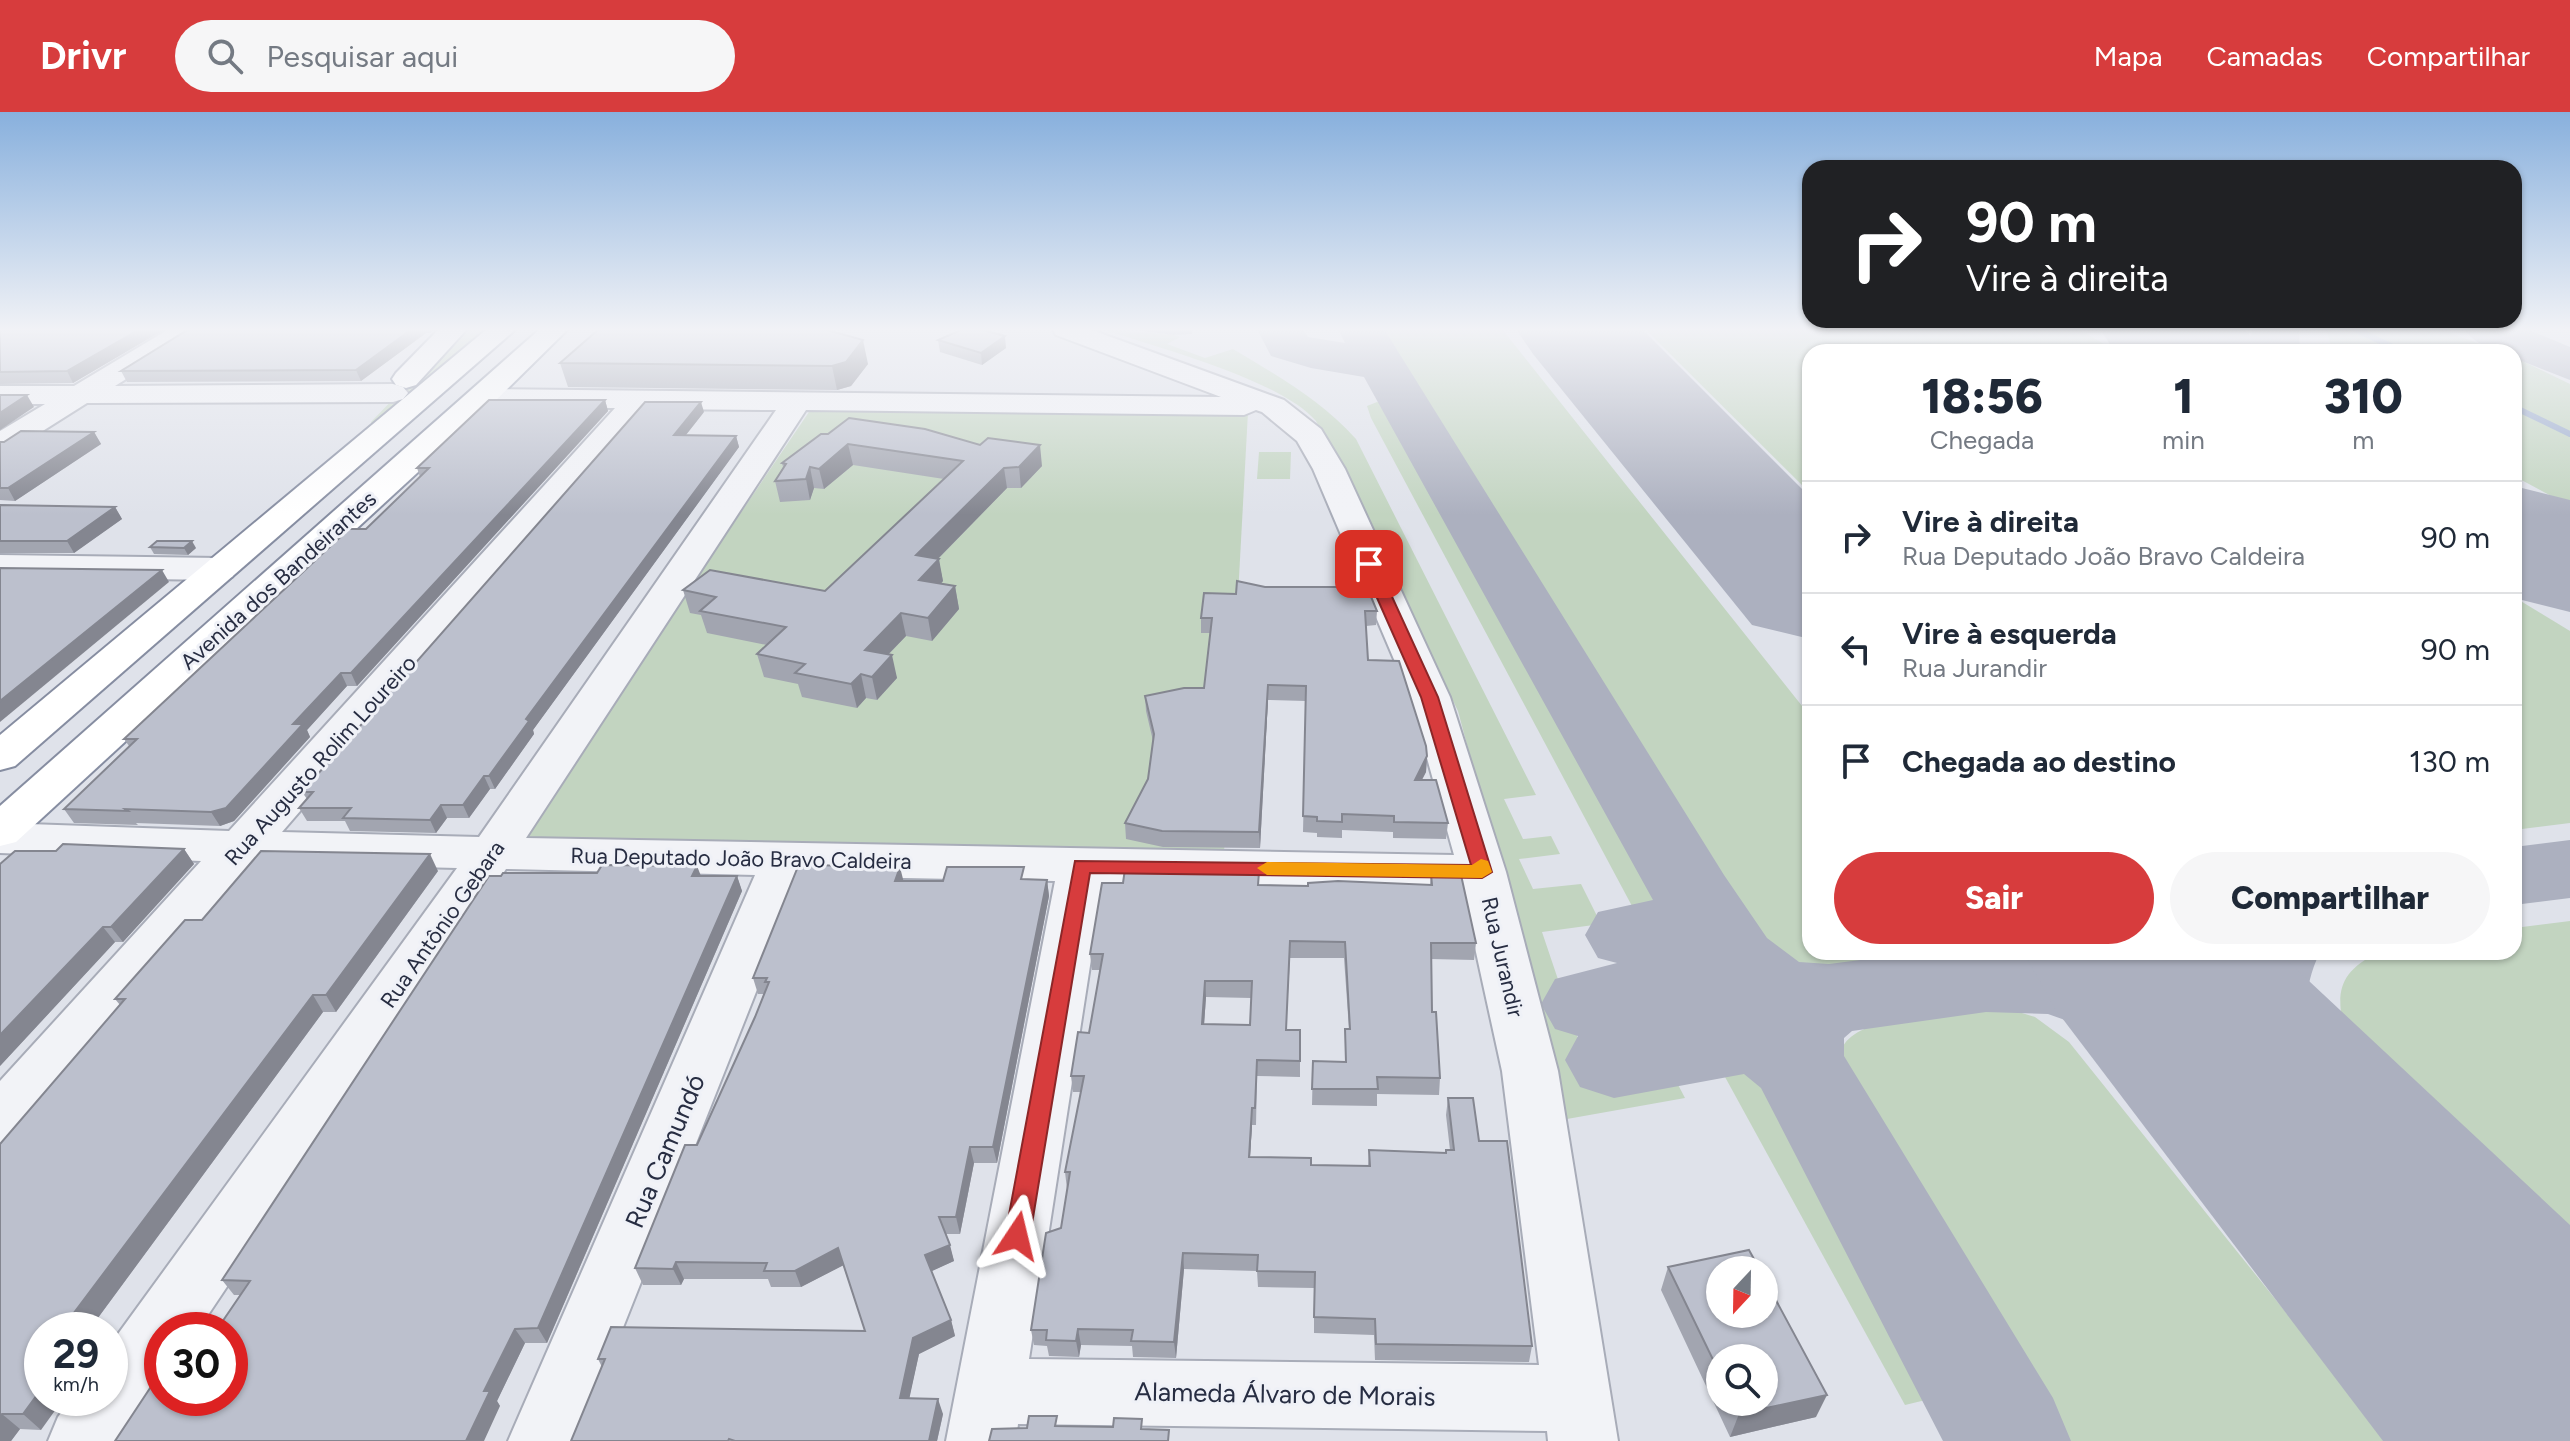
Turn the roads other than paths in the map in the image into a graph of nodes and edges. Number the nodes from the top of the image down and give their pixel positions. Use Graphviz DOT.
graph roads {
  1 [pos="86,391"];
  2 [pos="429,391"];
  3 [pos="490,391"];
  4 [pos="506,391"];
  5 [pos="1233,391"];
  6 [pos="393,393"];
  7 [pos="0,395"];
  8 [pos="80,395"];
  9 [pos="639,400"];
  10 [pos="796,403"];
  11 [pos="1273,406"];
  12 [pos="0,444"];
  13 [pos="230,559"];
  14 [pos="3,568"];
  15 [pos="0,757"];
  16 [pos="0,831"];
  17 [pos="0,838"];
  18 [pos="242,847"];
  19 [pos="493,852"];
  20 [pos="785,860"];
  21 [pos="1082,866"];
  22 [pos="1482,872"];
  23 [pos="0,1120"];
  24 [pos="986,1416"];
  25 [pos="1581,1420"];
  26 [pos="83,1441"];
  27 [pos="543,1441"];
  1 -- 8 [label="street"];
  2 -- 13 [label="highway, Avenida dos Bandeirantes"];
  3 -- 16 [label="highway, Avenida dos Bandeirantes"];
  4 -- 9 [label="street"];
  5 -- 11 [label="street, Rua Jurandir"];
  6 -- 8 [label="street"];
  6 -- 13 [label="highway"];
  7 -- 8 [label="street"];
  8 -- 12 [label="street"];
  9 -- 10 [label="street"];
  9 -- 18 [label="street, Rua Augusto Rolim Loureiro"];
  10 -- 11 [label="street"];
  10 -- 19 [label="street, Rua Antônio Gebara"];
  11 -- 22 [label="street, Rua Jurandir"];
  13 -- 14 [label="street"];
  13 -- 15 [label="highway, Avenida dos Bandeirantes"];
  17 -- 18 [label="street, Rua Deputado João Bravo Caldeira"];
  18 -- 19 [label="street, Rua Deputado João Bravo Caldeira"];
  18 -- 23 [label="street, Rua Augusto Rolim Loureiro"];
  19 -- 20 [label="street, Rua Deputado João Bravo Caldeira"];
  19 -- 26 [label="street, Rua Antônio Gebara"];
  20 -- 21 [label="street, Rua Deputado João Bravo Caldeira"];
  20 -- 27 [label="street, Rua Camundó"];
  21 -- 22 [label="street, Rua Deputado João Bravo Caldeira"];
  21 -- 24 [label="street"];
  22 -- 25 [label="street, Rua Jurandir"];
  24 -- 25 [label="street, Alameda Álvaro de Morais"];
}
